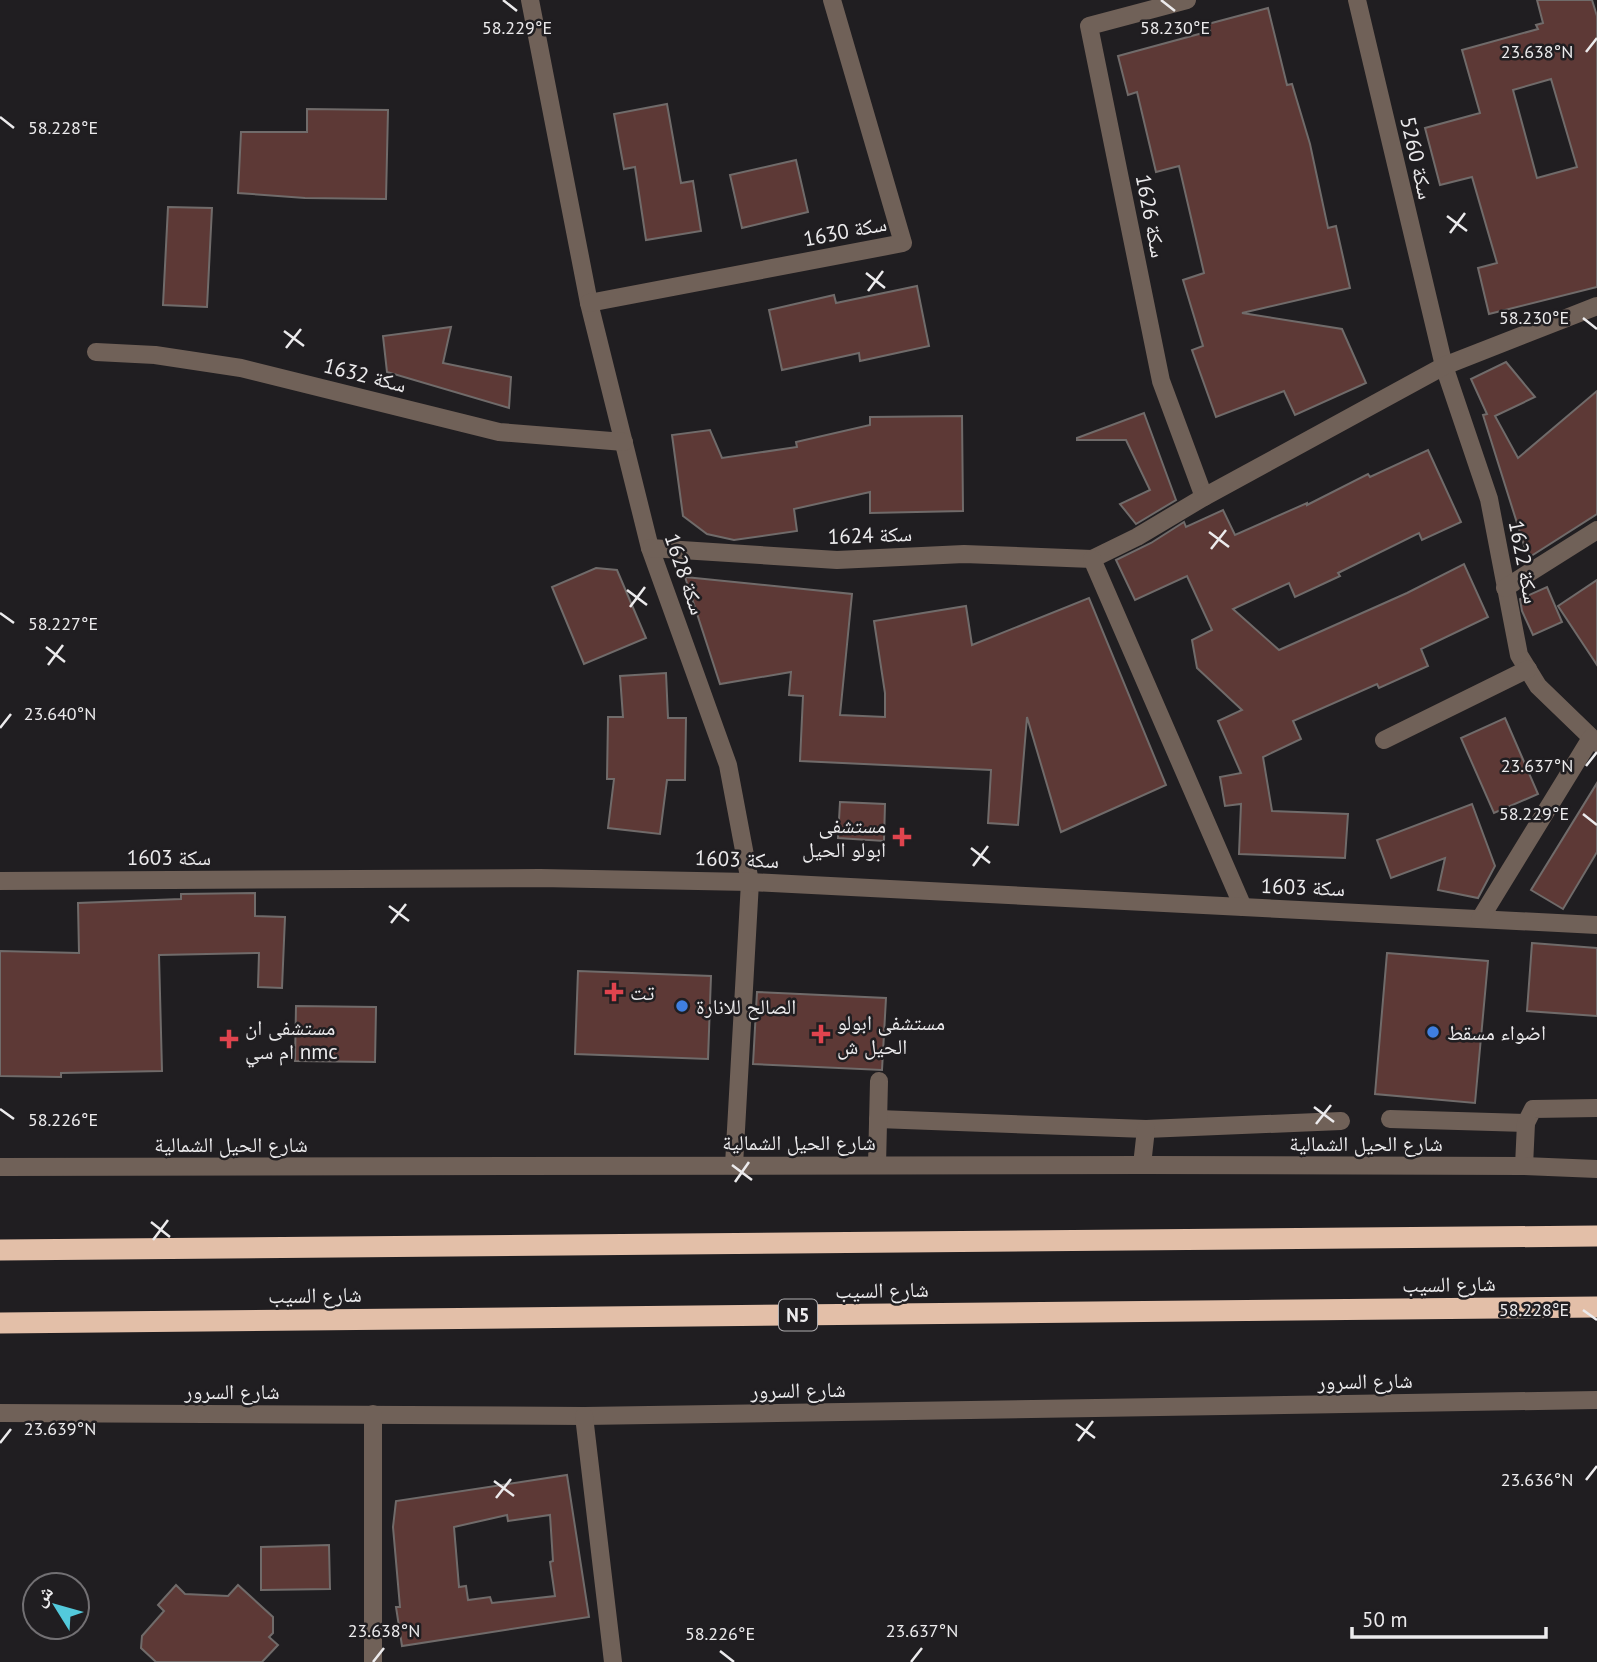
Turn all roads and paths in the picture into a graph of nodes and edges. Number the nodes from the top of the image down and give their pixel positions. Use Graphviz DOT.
graph roads {
  1 [pos="530,0"];
  2 [pos="832,0"];
  3 [pos="1357,0"];
  4 [pos="1178,1"];
  5 [pos="589,303"];
  6 [pos="1597,306"];
  7 [pos="96,352"];
  8 [pos="1444,366"];
  9 [pos="624,442"];
  10 [pos="1204,497"];
  11 [pos="1597,530"];
  12 [pos="650,548"];
  13 [pos="1091,559"];
  14 [pos="1505,588"];
  15 [pos="1528,669"];
  16 [pos="1384,740"];
  17 [pos="1594,741"];
  18 [pos="0,881"];
  19 [pos="750,882"];
  20 [pos="1243,907"];
  21 [pos="1480,919"];
  22 [pos="1597,925"];
  23 [pos="879,1081"];
  24 [pos="1597,1108"];
  25 [pos="878,1119"];
  26 [pos="1390,1119"];
  27 [pos="1341,1121"];
  28 [pos="1526,1123"];
  29 [pos="1146,1129"];
  30 [pos="734,1165"];
  31 [pos="877,1165"];
  32 [pos="1142,1165"];
  33 [pos="1524,1166"];
  34 [pos="0,1167"];
  35 [pos="1597,1169"];
  36 [pos="1597,1236"];
  37 [pos="0,1250"];
  38 [pos="1597,1307"];
  39 [pos="0,1323"];
  40 [pos="1597,1400"];
  41 [pos="0,1413"];
  42 [pos="373,1415"];
  43 [pos="584,1416"];
  44 [pos="373,1662"];
  45 [pos="613,1662"];
  1 -- 5 [label="street, سكة 1628"];
  2 -- 5 [label="street, سكة 1630"];
  3 -- 8 [label="street, سكة 5260"];
  4 -- 10 [label="street, سكة 1626"];
  5 -- 9 [label="street, سكة 1628"];
  6 -- 8 [label="street, سكة 1624"];
  7 -- 9 [label="street, سكة 1632"];
  8 -- 10 [label="street, سكة 1624"];
  8 -- 14 [label="street, سكة 1622"];
  9 -- 12 [label="street, سكة 1628"];
  10 -- 13 [label="street, سكة 1624"];
  11 -- 14 [label="street"];
  12 -- 13 [label="street, سكة 1624"];
  12 -- 19 [label="street, سكة 1628"];
  13 -- 20 [label="street"];
  14 -- 15 [label="street, سكة 1622"];
  15 -- 16 [label="street"];
  15 -- 17 [label="street, سكة 1622"];
  17 -- 21 [label="street"];
  18 -- 19 [label="street, سكة 1603"];
  19 -- 20 [label="street, سكة 1603"];
  19 -- 30 [label="street, سكة 1628"];
  20 -- 21 [label="street, سكة 1603"];
  21 -- 22 [label="street, سكة 1603"];
  23 -- 25 [label="street"];
  24 -- 28 [label="street"];
  25 -- 29 [label="street"];
  25 -- 31 [label="street"];
  26 -- 28 [label="street"];
  27 -- 29 [label="street"];
  28 -- 33 [label="street"];
  29 -- 32 [label="street"];
  30 -- 31 [label="street, شارع الحيل الشمالية"];
  30 -- 34 [label="street, شارع الحيل الشمالية"];
  31 -- 32 [label="street, شارع الحيل الشمالية"];
  32 -- 33 [label="street, شارع الحيل الشمالية"];
  33 -- 35 [label="street, شارع الحيل الشمالية"];
  36 -- 37 [label="highway"];
  38 -- 39 [label="highway, شارع السيب / N5"];
  40 -- 43 [label="street, شارع السرور"];
  41 -- 42 [label="street, شارع السرور"];
  42 -- 43 [label="street, شارع السرور"];
  42 -- 44 [label="street"];
  43 -- 45 [label="street"];
}
